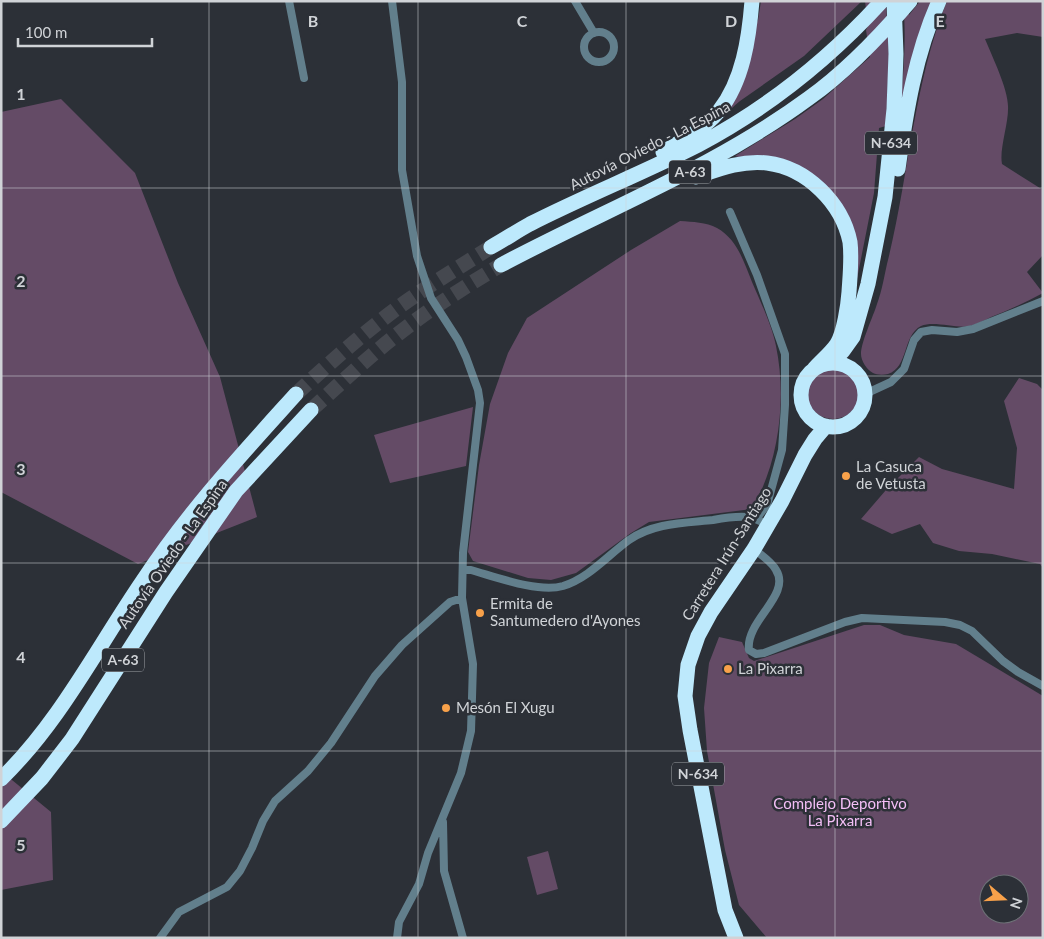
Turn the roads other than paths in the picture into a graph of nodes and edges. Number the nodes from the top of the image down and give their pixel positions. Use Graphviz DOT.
graph roads {
  1 [pos="289,1"];
  2 [pos="392,1"];
  3 [pos="575,1"];
  4 [pos="882,1"];
  5 [pos="894,1"];
  6 [pos="910,1"];
  7 [pos="939,1"];
  8 [pos="751,4"];
  9 [pos="594,34"];
  10 [pos="304,78"];
  11 [pos="730,212"];
  12 [pos="590,219"];
  13 [pos="530,224"];
  14 [pos="491,247"];
  15 [pos="500,264"];
  16 [pos="868,284"];
  17 [pos="1043,301"];
  18 [pos="852,337"];
  19 [pos="832,362"];
  20 [pos="814,369"];
  21 [pos="858,373"];
  22 [pos="296,394"];
  23 [pos="866,394"];
  24 [pos="311,410"];
  25 [pos="809,416"];
  26 [pos="826,426"];
  27 [pos="805,455"];
  28 [pos="762,522"];
  29 [pos="754,549"];
  30 [pos="464,570"];
  31 [pos="462,598"];
  32 [pos="1043,686"];
  33 [pos="1,779"];
  34 [pos="443,818"];
  35 [pos="1,821"];
  36 [pos="160,938"];
  37 [pos="396,938"];
  38 [pos="463,938"];
  39 [pos="736,938"];
  1 -- 10 [label="street"];
  2 -- 30 [label="street"];
  3 -- 9 [label="street"];
  4 -- 13 [label="highway, Autovía Oviedo - La Espina / A-63"];
  5 -- 16 [label="highway, N-634"];
  6 -- 12 [label="highway, A-63"];
  7 -- 16 [label="highway"];
  8 -- 13 [label="highway"];
  9 -- 9 [label="street"];
  11 -- 28 [label="street"];
  12 -- 15 [label="highway, A-63"];
  12 -- 20 [label="highway"];
  13 -- 14 [label="highway, Autovía Oviedo - La Espina / A-63"];
  16 -- 18 [label="highway, N-634"];
  17 -- 23 [label="street"];
  18 -- 19 [label="highway, N-634"];
  18 -- 21 [label="highway, N-634"];
  19 -- 20 [label="highway, N-634"];
  19 -- 21 [label="highway"];
  20 -- 25 [label="highway, N-634"];
  21 -- 23 [label="highway, N-634"];
  22 -- 33 [label="highway, Autovía Oviedo - La Espina / A-63"];
  23 -- 26 [label="highway"];
  24 -- 35 [label="highway, Autovía Oviedo - La Espina / A-63"];
  25 -- 26 [label="highway"];
  25 -- 27 [label="highway, Carretera Irún-Santiago / N-634"];
  26 -- 27 [label="highway, Carretera Irún-Santiago / N-634"];
  27 -- 28 [label="highway, Carretera Irún-Santiago / N-634"];
  28 -- 29 [label="highway, Carretera Irún-Santiago / N-634"];
  28 -- 30 [label="street"];
  29 -- 32 [label="street"];
  29 -- 39 [label="highway, Carretera Irún-Santiago / N-634"];
  30 -- 31 [label="street"];
  31 -- 34 [label="street"];
  31 -- 36 [label="street"];
  34 -- 37 [label="street"];
  34 -- 38 [label="street"];
}
